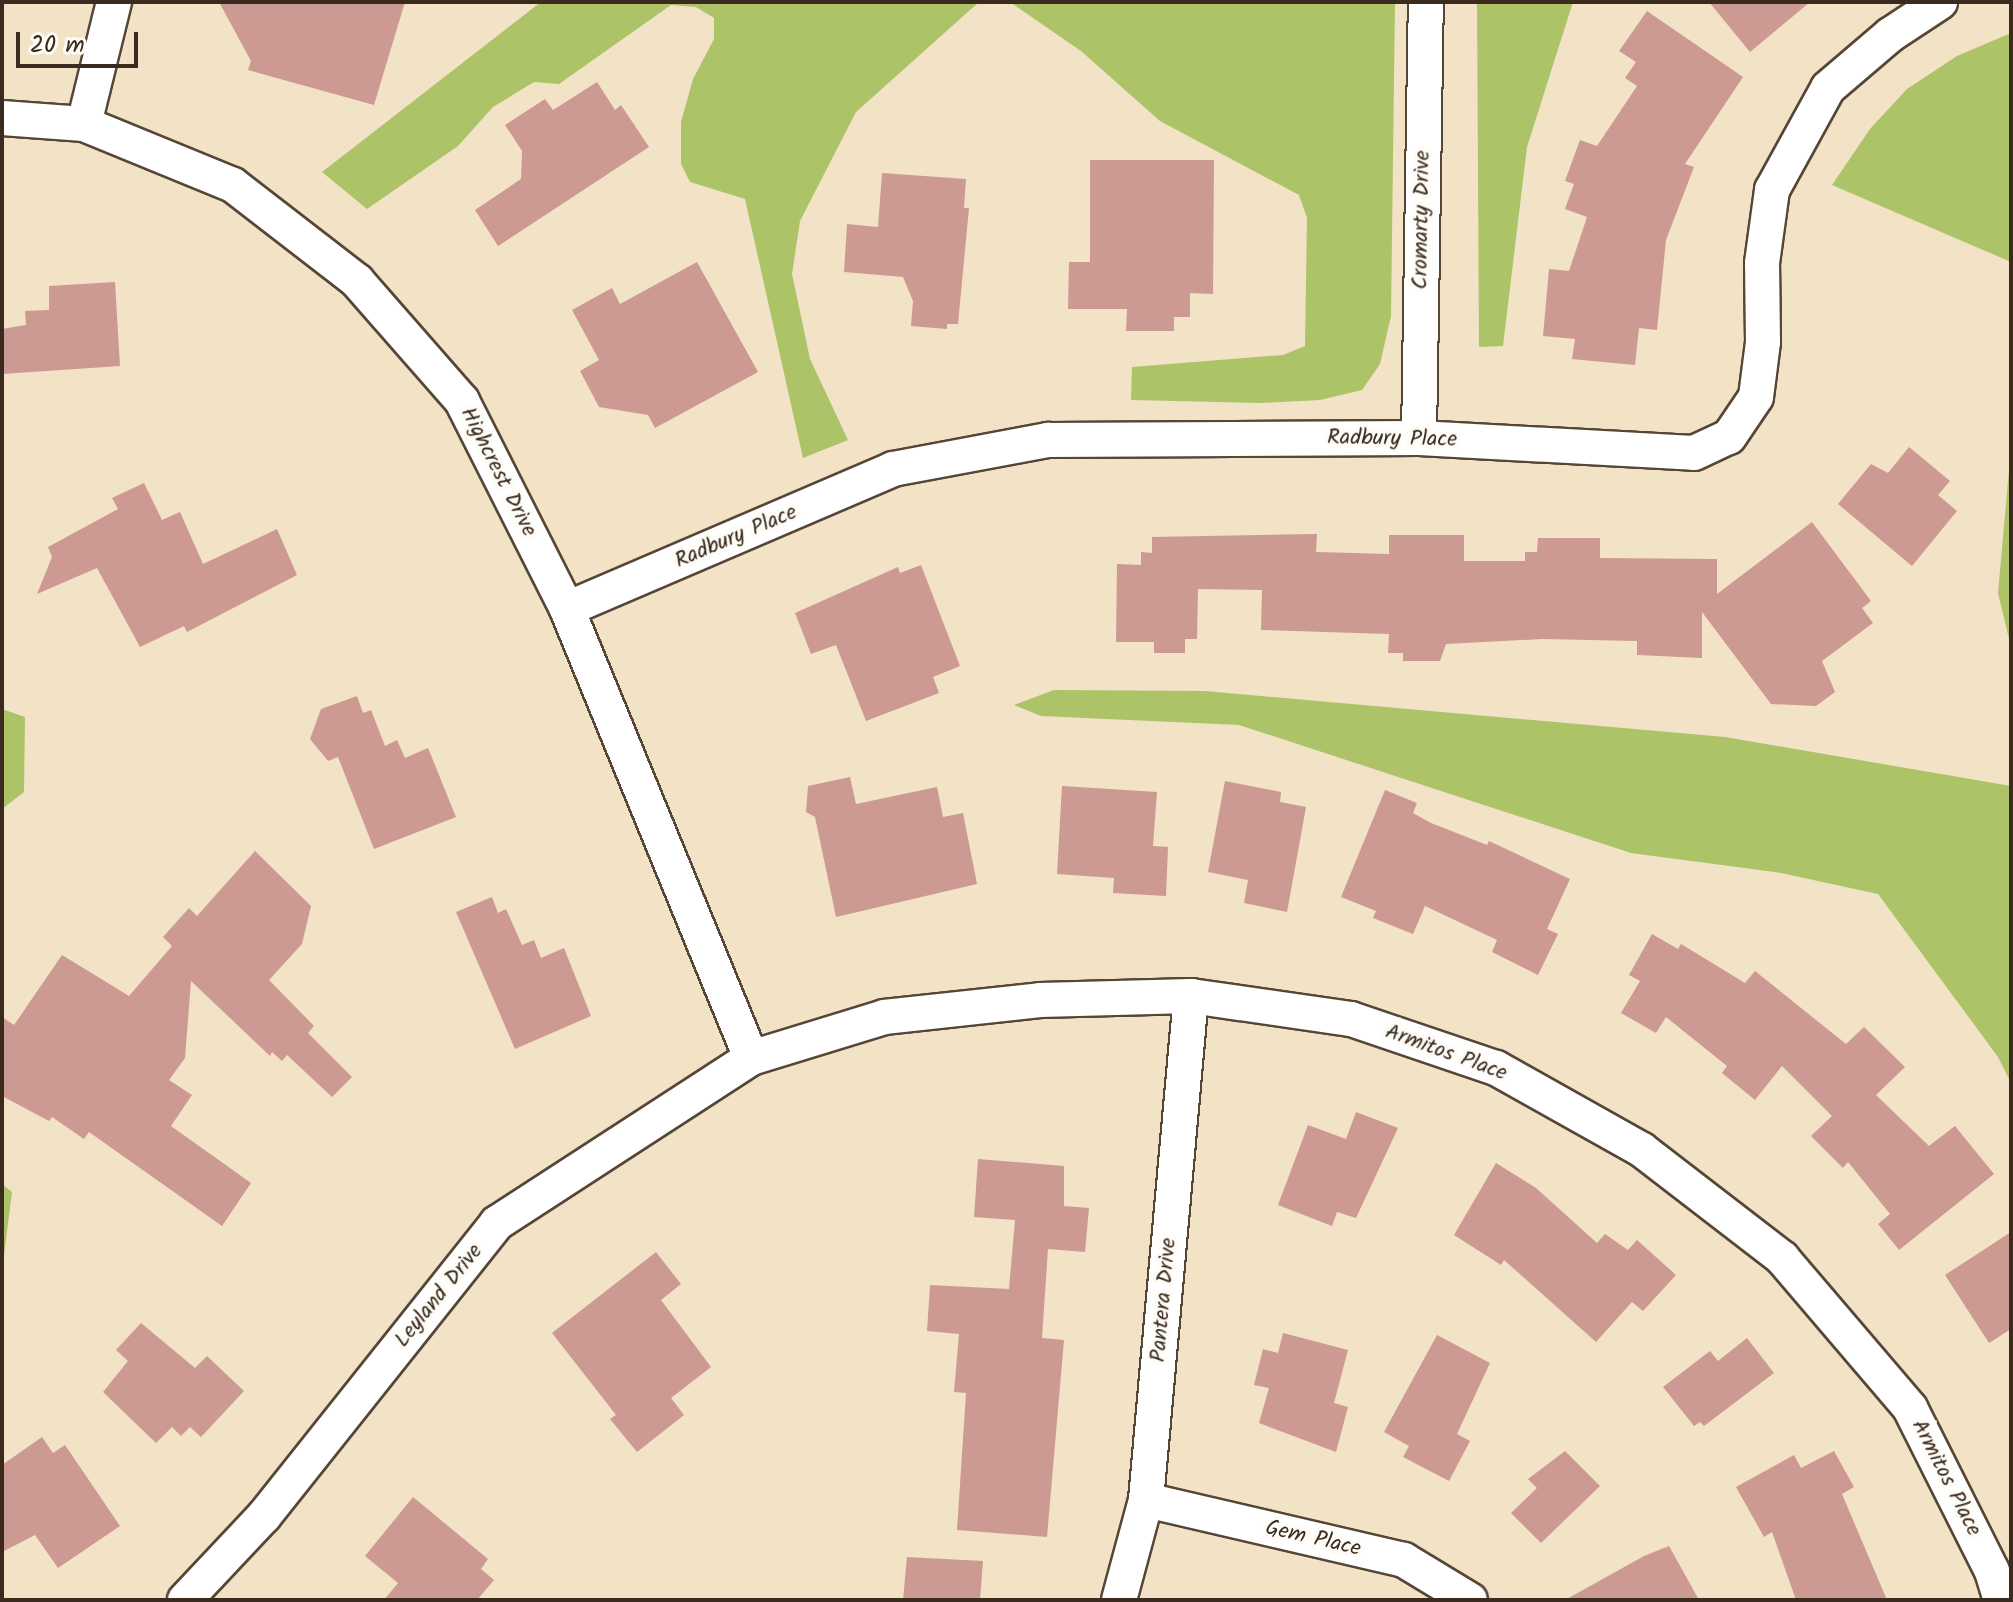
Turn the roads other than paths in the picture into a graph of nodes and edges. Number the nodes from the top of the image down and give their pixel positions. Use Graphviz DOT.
graph roads {
  1 [pos="114,2"];
  2 [pos="1426,2"];
  3 [pos="1940,2"];
  4 [pos="2,118"];
  5 [pos="84,124"];
  6 [pos="1419,438"];
  7 [pos="567,609"];
  8 [pos="1191,996"];
  9 [pos="751,1058"];
  10 [pos="1146,1500"];
  11 [pos="185,1600"];
  12 [pos="1119,1600"];
  13 [pos="1470,1600"];
  14 [pos="2001,1600"];
  1 -- 5 [label="street"];
  2 -- 6 [label="street, Cromarty Drive"];
  3 -- 6 [label="street, Radbury Place"];
  4 -- 5 [label="street, Highcrest Drive"];
  5 -- 7 [label="street, Highcrest Drive"];
  6 -- 7 [label="street, Radbury Place"];
  7 -- 9 [label="street, Highcrest Drive"];
  8 -- 9 [label="street, Armitos Place"];
  8 -- 10 [label="street, Pantera Drive"];
  8 -- 14 [label="street, Armitos Place"];
  9 -- 11 [label="street, Leyland Drive"];
  10 -- 12 [label="street, Pantera Drive"];
  10 -- 13 [label="street, Gem Place"];
}
